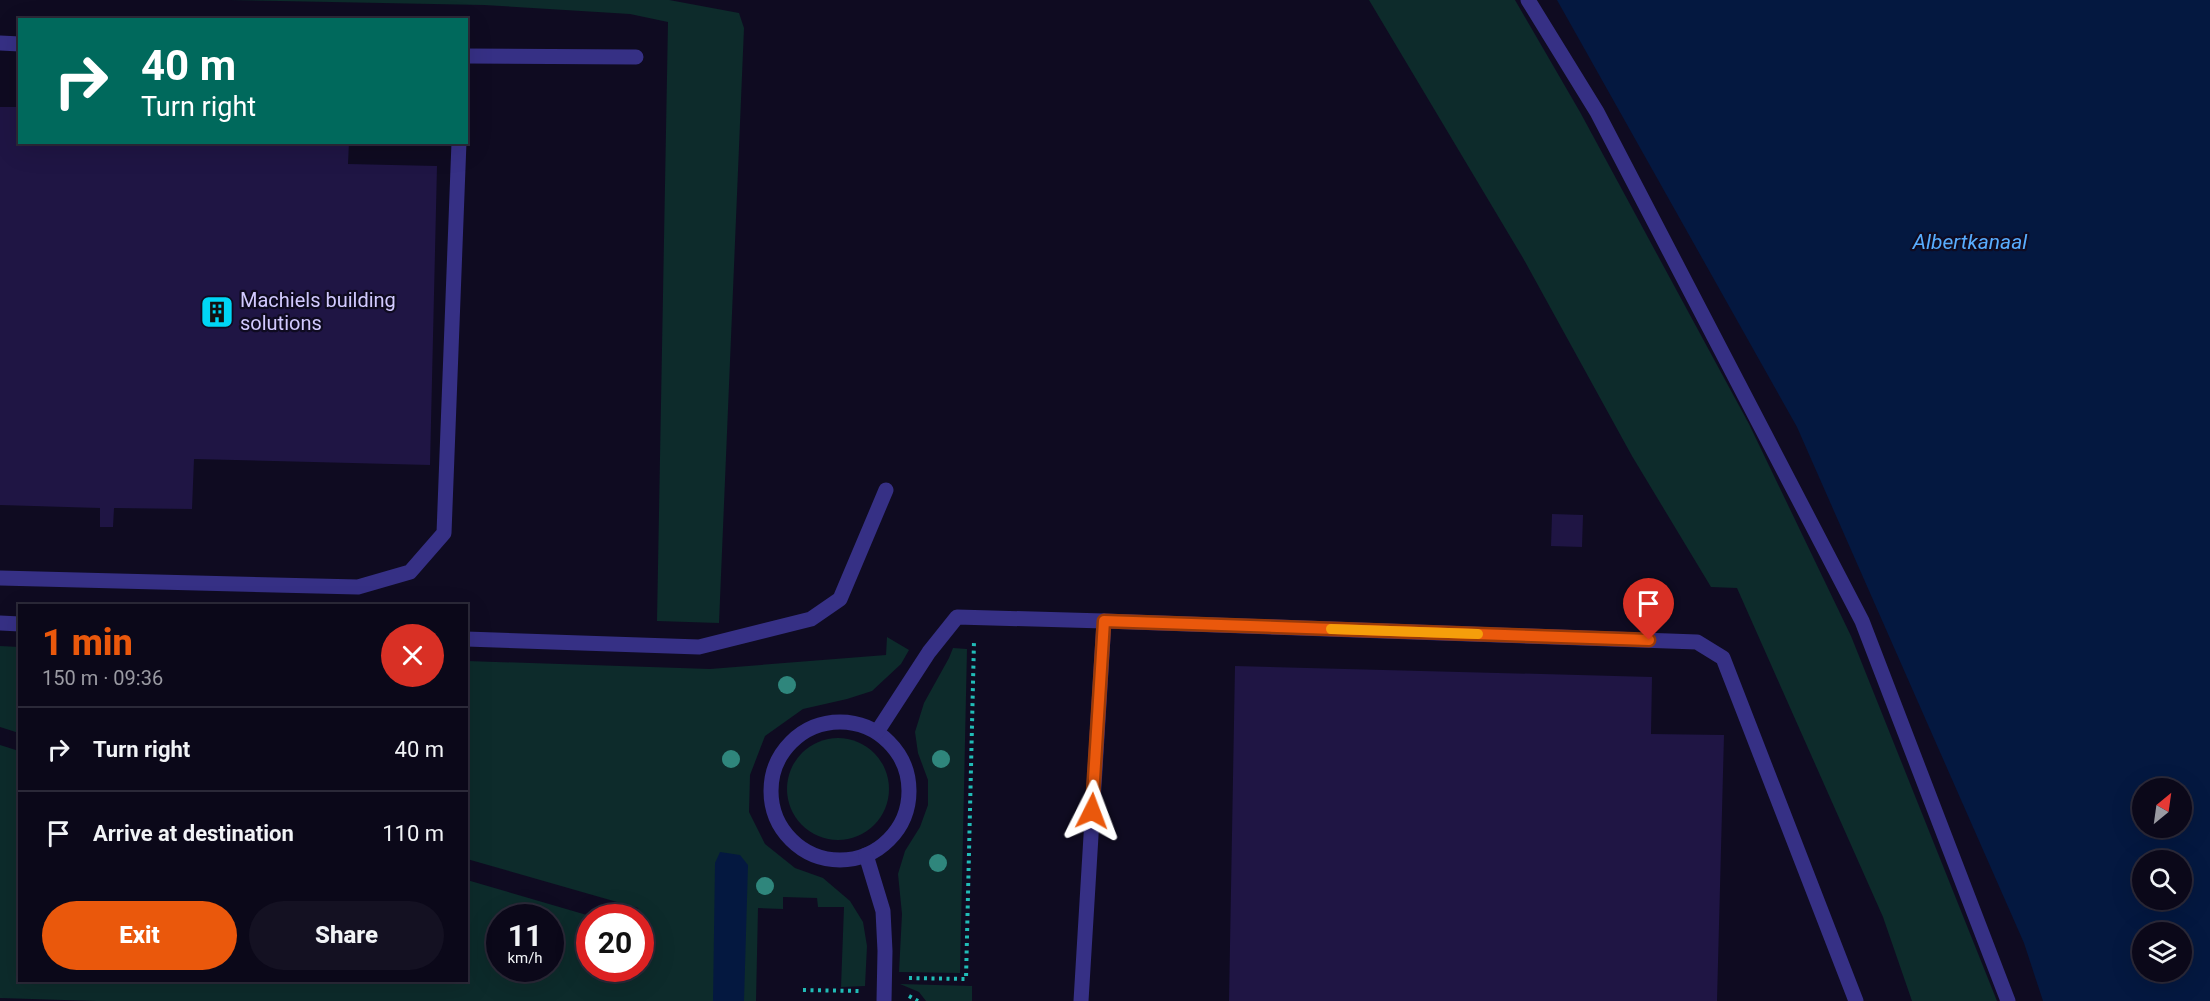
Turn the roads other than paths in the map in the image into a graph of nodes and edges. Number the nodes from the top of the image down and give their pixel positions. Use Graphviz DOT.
graph roads {
  1 [pos="1528,0"];
  2 [pos="0,43"];
  3 [pos="18,44"];
  4 [pos="468,56"];
  5 [pos="636,57"];
  6 [pos="459,144"];
  7 [pos="886,490"];
  8 [pos="0,578"];
  9 [pos="1104,621"];
  10 [pos="0,623"];
  11 [pos="18,624"];
  12 [pos="468,639"];
  13 [pos="877,732"];
  14 [pos="866,855"];
  15 [pos="884,1001"];
  16 [pos="1081,1001"];
  17 [pos="1856,1001"];
  18 [pos="2008,1001"];
  1 -- 18 [label="street"];
  2 -- 3 [label="street"];
  4 -- 5 [label="street"];
  6 -- 8 [label="street"];
  7 -- 12 [label="street"];
  9 -- 13 [label="street"];
  9 -- 16 [label="street"];
  9 -- 17 [label="street"];
  10 -- 11 [label="street"];
  13 -- 14 [label="street"];
  13 -- 14 [label="street"];
  14 -- 15 [label="street"];
}
